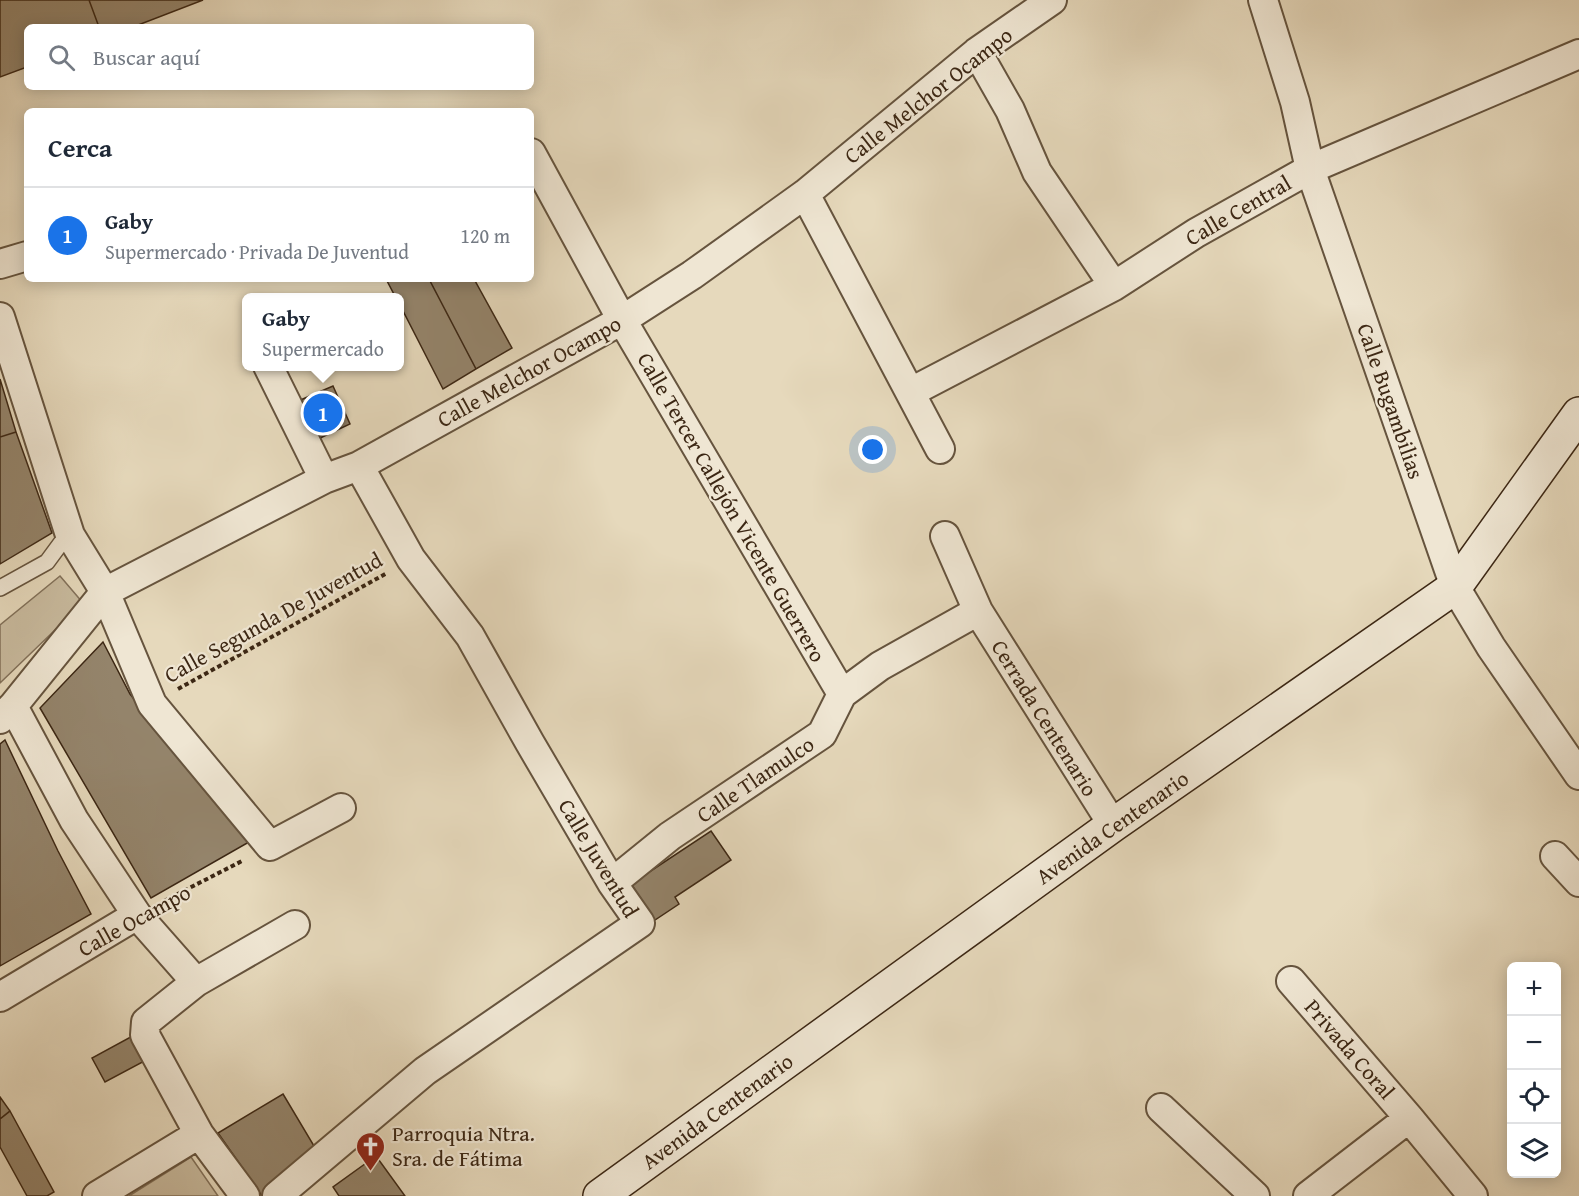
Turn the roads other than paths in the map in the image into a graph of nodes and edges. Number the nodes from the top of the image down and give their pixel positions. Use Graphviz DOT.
graph roads {
  1 [pos="1052,0"];
  2 [pos="1263,0"];
  3 [pos="977,52"];
  4 [pos="1579,54"];
  5 [pos="534,159"];
  6 [pos="1310,168"];
  7 [pos="805,194"];
  8 [pos="24,257"];
  9 [pos="0,264"];
  10 [pos="1113,286"];
  11 [pos="0,317"];
  12 [pos="622,320"];
  13 [pos="270,371"];
  14 [pos="910,392"];
  15 [pos="1579,414"];
  16 [pos="940,449"];
  17 [pos="359,466"];
  18 [pos="324,479"];
  19 [pos="70,534"];
  20 [pos="945,536"];
  21 [pos="1455,586"];
  22 [pos="0,588"];
  23 [pos="105,592"];
  24 [pos="978,610"];
  25 [pos="842,694"];
  26 [pos="7,712"];
  27 [pos="1579,775"];
  28 [pos="341,808"];
  29 [pos="1113,825"];
  30 [pos="1556,856"];
  31 [pos="1579,882"];
  32 [pos="612,883"];
  33 [pos="137,915"];
  34 [pos="295,926"];
  35 [pos="1291,981"];
  36 [pos="196,982"];
  37 [pos="0,997"];
  38 [pos="1161,1108"];
  39 [pos="1409,1118"];
  40 [pos="200,1134"];
  41 [pos="97,1196"];
  42 [pos="245,1196"];
  43 [pos="277,1196"];
  44 [pos="600,1196"];
  45 [pos="1255,1196"];
  46 [pos="1308,1196"];
  47 [pos="1473,1196"];
  1 -- 3 [label="street, Calle Melchor Ocampo"];
  2 -- 6 [label="street, Calle Bugambilias"];
  3 -- 7 [label="street, Calle Melchor Ocampo"];
  3 -- 10 [label="street"];
  4 -- 6 [label="street, Calle Central"];
  5 -- 12 [label="street, Calle Tercer Callejón Vicente Guerrero"];
  6 -- 10 [label="street, Calle Central"];
  6 -- 21 [label="street, Calle Bugambilias"];
  7 -- 12 [label="street, Calle Melchor Ocampo"];
  7 -- 14 [label="street"];
  8 -- 9 [label="street"];
  10 -- 14 [label="street, Calle Central"];
  11 -- 19 [label="street"];
  12 -- 17 [label="street, Calle Melchor Ocampo"];
  12 -- 25 [label="street, Calle Tercer Callejón Vicente Guerrero"];
  13 -- 18 [label="street"];
  14 -- 16 [label="street"];
  15 -- 21 [label="main road, Avenida Centenario"];
  17 -- 18 [label="street, Calle Melchor Ocampo"];
  17 -- 32 [label="street, Calle Juventud"];
  18 -- 23 [label="street, Calle Melchor Ocampo"];
  19 -- 22 [label="lane"];
  19 -- 23 [label="street"];
  20 -- 24 [label="street, Cerrada Centenario"];
  21 -- 27 [label="street, Calle Bugambilias"];
  21 -- 29 [label="main road, Avenida Centenario"];
  23 -- 26 [label="street, Calle Melchor Ocampo"];
  23 -- 28 [label="street"];
  24 -- 25 [label="street, Calle Tlamulco"];
  24 -- 29 [label="street, Cerrada Centenario"];
  25 -- 32 [label="street, Calle Tlamulco"];
  26 -- 33 [label="street"];
  29 -- 44 [label="main road, Avenida Centenario"];
  30 -- 31 [label="street"];
  32 -- 43 [label="street, Calle Juventud"];
  33 -- 36 [label="street"];
  33 -- 37 [label="street, Calle Ocampo"];
  34 -- 36 [label="street"];
  35 -- 39 [label="street, Privada Coral"];
  36 -- 40 [label="street"];
  38 -- 45 [label="street"];
  39 -- 46 [label="street"];
  39 -- 47 [label="street, Privada Coral"];
  40 -- 41 [label="street"];
  40 -- 42 [label="street"];
}
